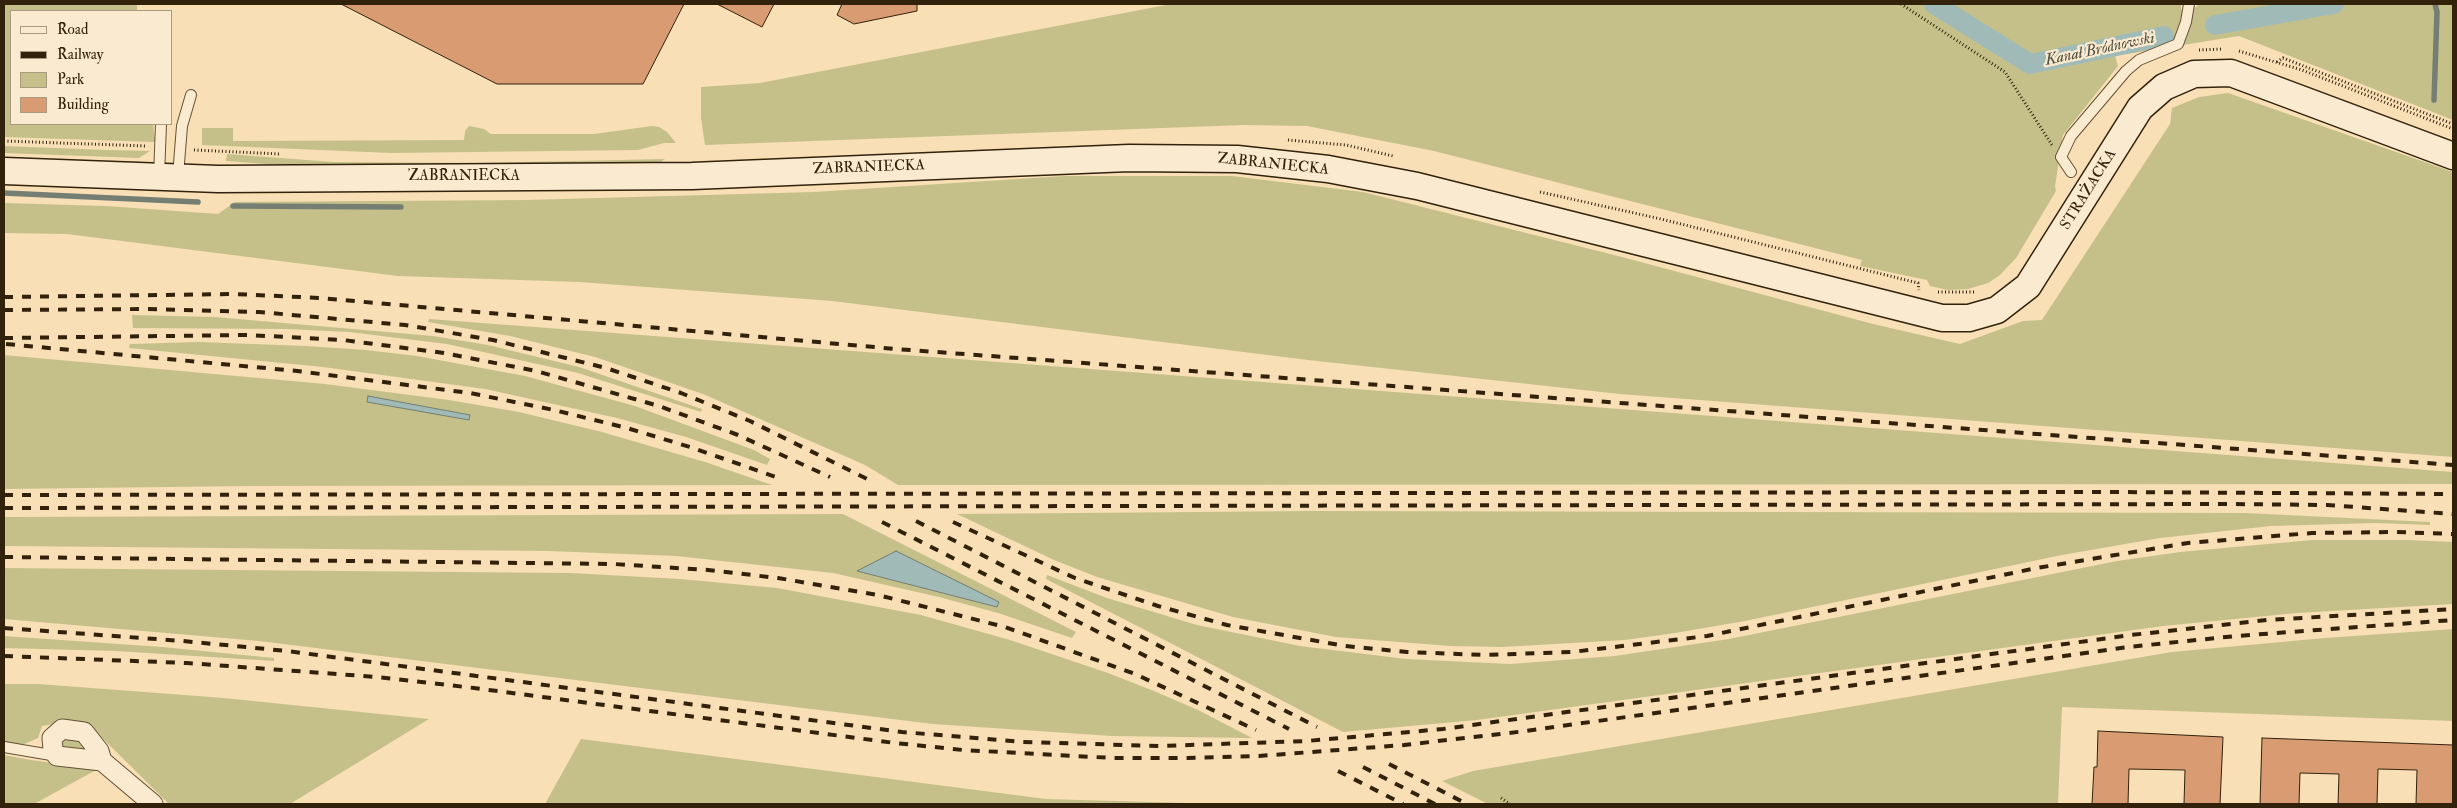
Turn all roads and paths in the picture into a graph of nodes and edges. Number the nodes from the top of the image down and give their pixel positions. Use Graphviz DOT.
graph roads {
  1 [pos="1901,4"];
  2 [pos="2189,4"];
  3 [pos="2229,50"];
  4 [pos="2191,51"];
  5 [pos="2238,51"];
  6 [pos="2241,57"];
  7 [pos="2278,62"];
  8 [pos="191,95"];
  9 [pos="2453,124"];
  10 [pos="161,125"];
  11 [pos="2453,129"];
  12 [pos="1279,139"];
  13 [pos="4,141"];
  14 [pos="1286,145"];
  15 [pos="161,147"];
  16 [pos="180,148"];
  17 [pos="1331,149"];
  18 [pos="1349,152"];
  19 [pos="288,154"];
  20 [pos="1394,156"];
  21 [pos="2453,156"];
  22 [pos="2062,157"];
  23 [pos="1395,161"];
  24 [pos="4,171"];
  25 [pos="2071,172"];
  26 [pos="168,177"];
  27 [pos="1536,191"];
  28 [pos="1537,195"];
  29 [pos="1604,212"];
  30 [pos="1722,264"];
  31 [pos="1912,288"];
  32 [pos="1919,290"];
  33 [pos="1928,291"];
  34 [pos="1936,292"];
  35 [pos="1976,292"];
  36 [pos="1919,295"];
  37 [pos="1981,295"];
  38 [pos="1967,298"];
  39 [pos="4,748"];
  40 [pos="57,756"];
  41 [pos="102,762"];
  42 [pos="1501,798"];
  43 [pos="153,804"];
  44 [pos="1510,804"];
  1 -- 22 [label="path"];
  2 -- 22 [label="lane"];
  3 -- 4 [label="path"];
  5 -- 7 [label="path"];
  6 -- 7 [label="path"];
  7 -- 9 [label="path"];
  7 -- 11 [label="path"];
  8 -- 16 [label="lane"];
  10 -- 15 [label="lane"];
  12 -- 20 [label="path"];
  13 -- 15 [label="path"];
  14 -- 17 [label="path"];
  15 -- 26 [label="lane"];
  16 -- 19 [label="path"];
  16 -- 26 [label="lane"];
  18 -- 23 [label="path"];
  21 -- 30 [label="main road, STRAŻACKA"];
  22 -- 25 [label="lane"];
  24 -- 26 [label="main road, ZABRANIECKA"];
  26 -- 30 [label="main road, ZABRANIECKA"];
  27 -- 32 [label="path"];
  28 -- 29 [label="path"];
  31 -- 32 [label="path"];
  32 -- 33 [label="path"];
  32 -- 36 [label="path"];
  34 -- 35 [label="path"];
  37 -- 38 [label="path"];
  39 -- 40 [label="lane"];
  40 -- 41 [label="street"];
  40 -- 41 [label="street"];
  41 -- 43 [label="street"];
  42 -- 44 [label="path"];
}
